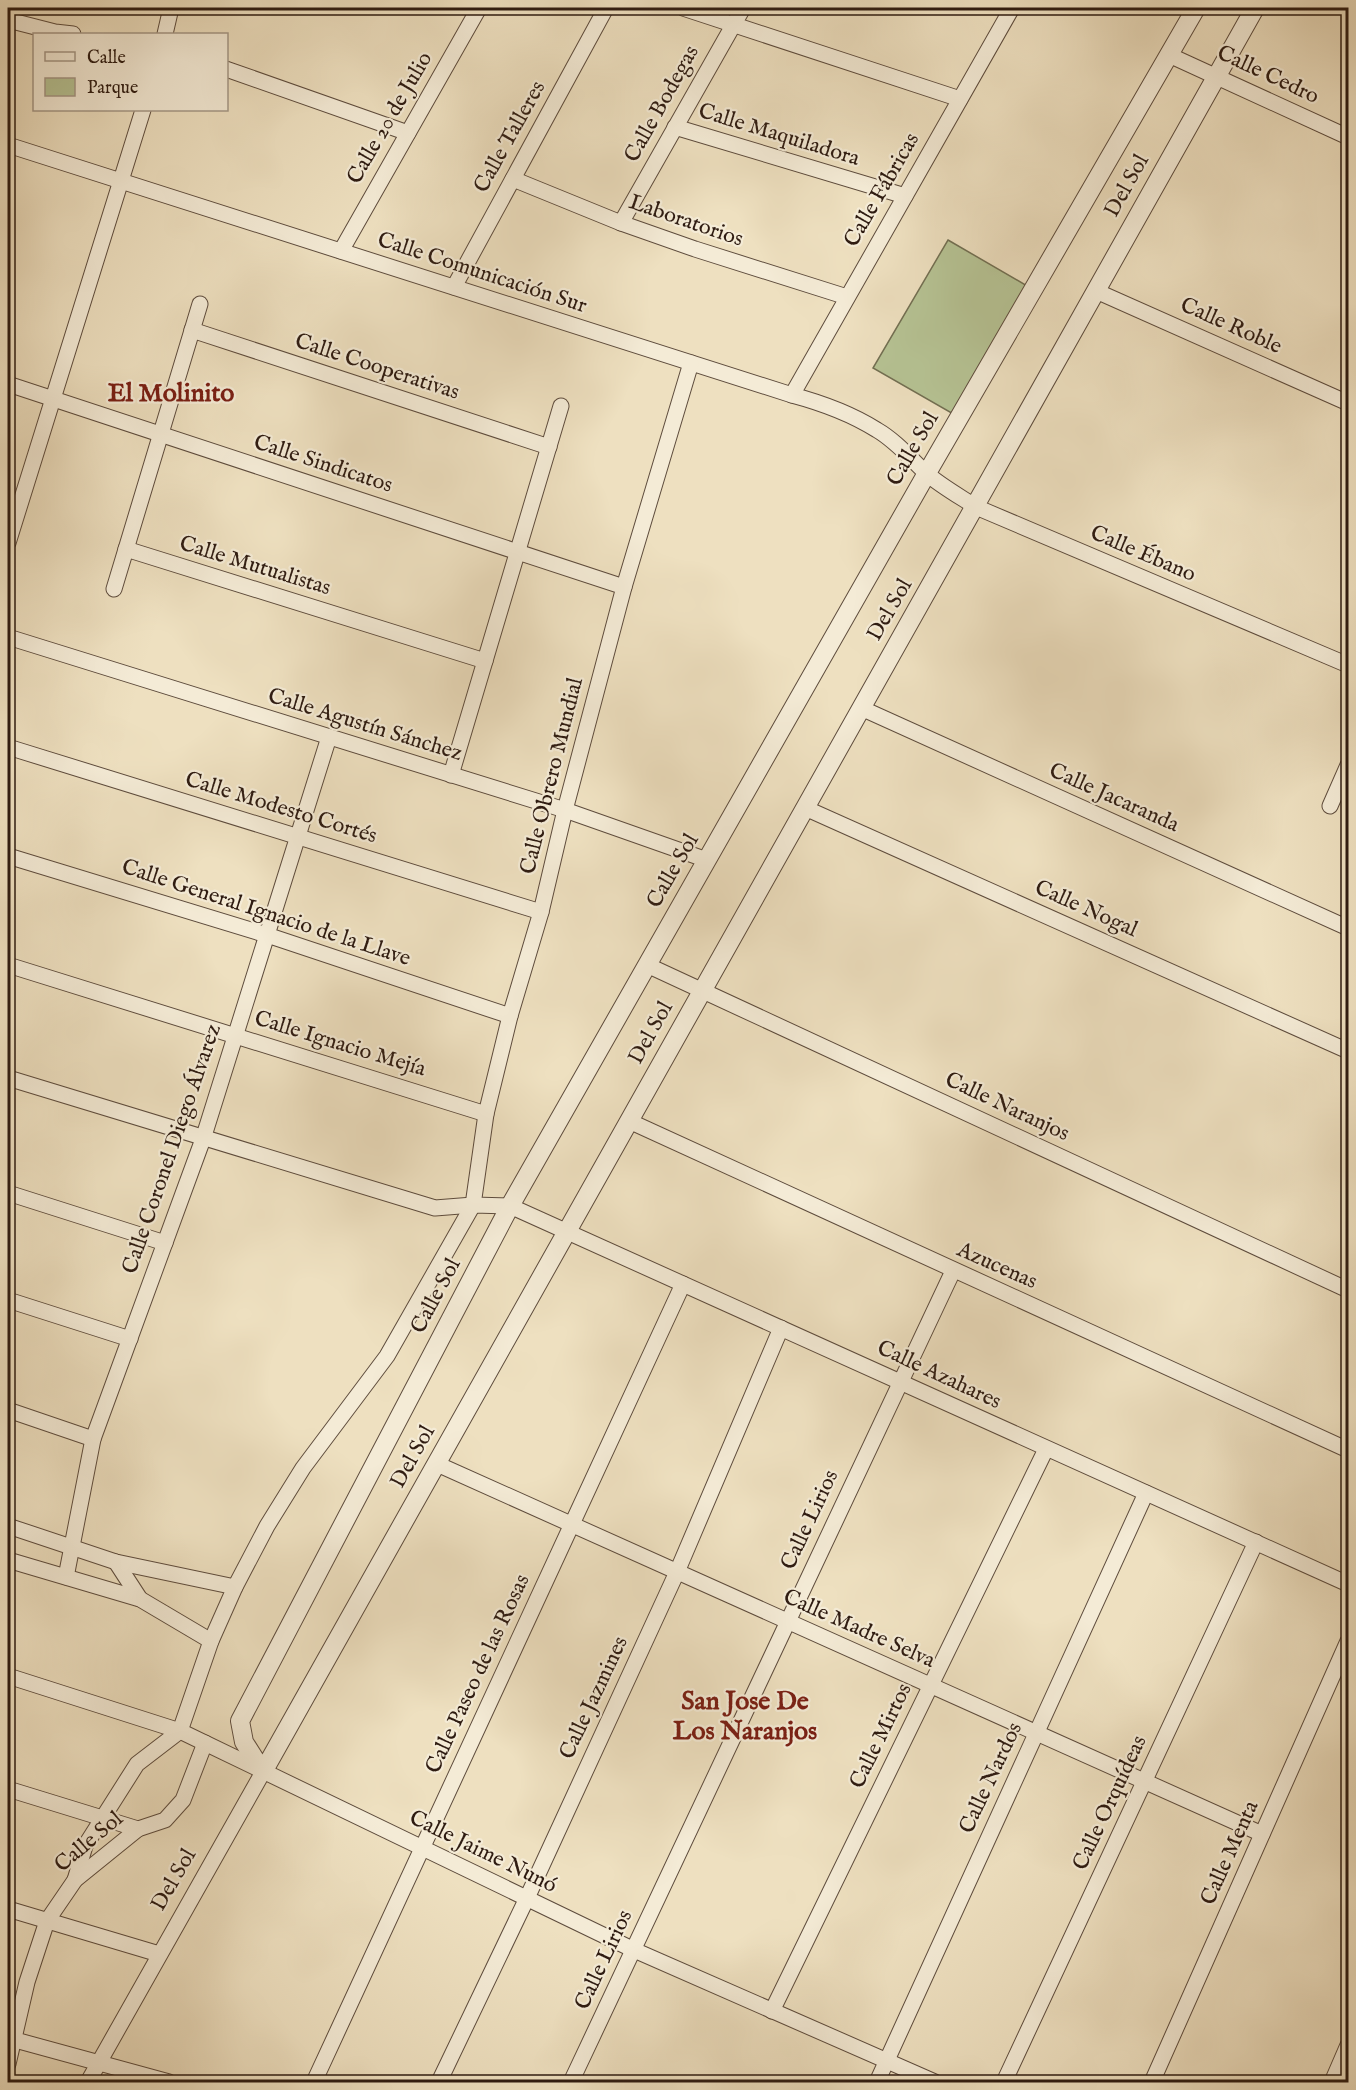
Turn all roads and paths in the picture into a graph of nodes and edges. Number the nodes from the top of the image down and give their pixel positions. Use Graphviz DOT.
graph roads {
  1 [pos="171,8"];
  2 [pos="479,8"];
  3 [pos="606,8"];
  4 [pos="683,8"];
  5 [pos="743,8"];
  6 [pos="1012,8"];
  7 [pos="1196,8"];
  8 [pos="1255,8"];
  9 [pos="8,20"];
  10 [pos="733,24"];
  11 [pos="64,33"];
  12 [pos="165,33"];
  13 [pos="1169,55"];
  14 [pos="228,70"];
  15 [pos="1216,76"];
  16 [pos="960,99"];
  17 [pos="143,111"];
  18 [pos="675,127"];
  19 [pos="408,133"];
  20 [pos="1348,137"];
  21 [pos="8,145"];
  22 [pos="513,179"];
  23 [pos="120,182"];
  24 [pos="905,196"];
  25 [pos="621,223"];
  26 [pos="341,251"];
  27 [pos="454,287"];
  28 [pos="1096,291"];
  29 [pos="847,297"];
  30 [pos="200,304"];
  31 [pos="192,330"];
  32 [pos="691,363"];
  33 [pos="8,384"];
  34 [pos="792,395"];
  35 [pos="54,399"];
  36 [pos="1348,403"];
  37 [pos="561,406"];
  38 [pos="160,435"];
  39 [pos="549,447"];
  40 [pos="927,473"];
  41 [pos="976,507"];
  42 [pos="8,543"];
  43 [pos="126,549"];
  44 [pos="517,552"];
  45 [pos="624,587"];
  46 [pos="114,589"];
  47 [pos="8,637"];
  48 [pos="485,661"];
  49 [pos="1348,665"];
  50 [pos="861,708"];
  51 [pos="329,737"];
  52 [pos="8,747"];
  53 [pos="1348,765"];
  54 [pos="451,775"];
  55 [pos="1330,806"];
  56 [pos="805,808"];
  57 [pos="565,810"];
  58 [pos="298,837"];
  59 [pos="8,856"];
  60 [pos="707,860"];
  61 [pos="541,912"];
  62 [pos="1348,928"];
  63 [pos="267,935"];
  64 [pos="8,965"];
  65 [pos="647,965"];
  66 [pos="702,990"];
  67 [pos="510,1016"];
  68 [pos="235,1035"];
  69 [pos="1348,1051"];
  70 [pos="8,1078"];
  71 [pos="486,1114"];
  72 [pos="629,1121"];
  73 [pos="203,1138"];
  74 [pos="8,1193"];
  75 [pos="473,1205"];
  76 [pos="510,1206"];
  77 [pos="567,1232"];
  78 [pos="165,1243"];
  79 [pos="953,1271"];
  80 [pos="683,1284"];
  81 [pos="1348,1290"];
  82 [pos="8,1300"];
  83 [pos="781,1328"];
  84 [pos="130,1339"];
  85 [pos="900,1382"];
  86 [pos="8,1410"];
  87 [pos="93,1439"];
  88 [pos="1046,1449"];
  89 [pos="1348,1450"];
  90 [pos="437,1464"];
  91 [pos="1146,1493"];
  92 [pos="572,1524"];
  93 [pos="8,1526"];
  94 [pos="1256,1542"];
  95 [pos="72,1546"];
  96 [pos="8,1560"];
  97 [pos="116,1562"];
  98 [pos="677,1572"];
  99 [pos="66,1577"];
  100 [pos="1348,1584"];
  101 [pos="235,1587"];
  102 [pos="140,1599"];
  103 [pos="788,1621"];
  104 [pos="211,1641"];
  105 [pos="1348,1641"];
  106 [pos="8,1676"];
  107 [pos="930,1685"];
  108 [pos="180,1731"];
  109 [pos="1036,1733"];
  110 [pos="205,1743"];
  111 [pos="263,1772"];
  112 [pos="1145,1782"];
  113 [pos="8,1789"];
  114 [pos="103,1818"];
  115 [pos="138,1829"];
  116 [pos="1262,1834"];
  117 [pos="422,1848"];
  118 [pos="75,1880"];
  119 [pos="527,1898"];
  120 [pos="8,1909"];
  121 [pos="47,1921"];
  122 [pos="634,1950"];
  123 [pos="159,1954"];
  124 [pos="772,2011"];
  125 [pos="10,2039"];
  126 [pos="1348,2045"];
  127 [pos="886,2061"];
  128 [pos="8,2064"];
  129 [pos="99,2064"];
  130 [pos="88,2082"];
  131 [pos="169,2082"];
  132 [pos="314,2082"];
  133 [pos="439,2082"];
  134 [pos="571,2082"];
  135 [pos="877,2082"];
  136 [pos="935,2082"];
  137 [pos="1004,2082"];
  138 [pos="1152,2082"];
  139 [pos="1332,2082"];
  1 -- 12 [label="street"];
  2 -- 19 [label="street, Calle 20 de Julio"];
  3 -- 22 [label="street, Calle Talleres"];
  4 -- 10 [label="street"];
  5 -- 10 [label="street, Calle Bodegas"];
  6 -- 16 [label="street, Calle Fábricas"];
  7 -- 13 [label="street, Calle Sol"];
  8 -- 15 [label="street, Del Sol"];
  9 -- 11 [label="street"];
  10 -- 16 [label="street"];
  10 -- 18 [label="street, Calle Bodegas"];
  13 -- 15 [label="street, Calle Cedro"];
  13 -- 40 [label="street, Calle Sol"];
  14 -- 19 [label="street"];
  15 -- 20 [label="street, Calle Cedro"];
  15 -- 28 [label="street, Del Sol"];
  16 -- 24 [label="street, Calle Fábricas"];
  17 -- 23 [label="street"];
  18 -- 24 [label="street, Calle Maquiladora"];
  18 -- 25 [label="street, Calle Bodegas"];
  19 -- 26 [label="street, Calle 20 de Julio"];
  21 -- 23 [label="street, Calle Comunicación Sur"];
  22 -- 25 [label="street, Laboratorios"];
  22 -- 27 [label="street, Calle Talleres"];
  23 -- 26 [label="street, Calle Comunicación Sur"];
  23 -- 35 [label="street"];
  24 -- 29 [label="street, Calle Fábricas"];
  25 -- 29 [label="street, Laboratorios"];
  26 -- 27 [label="street, Calle Comunicación Sur"];
  27 -- 32 [label="street, Calle Comunicación Sur"];
  28 -- 36 [label="street, Calle Roble"];
  28 -- 41 [label="street, Del Sol"];
  29 -- 34 [label="street, Calle Fábricas"];
  30 -- 31 [label="street"];
  31 -- 38 [label="street"];
  31 -- 39 [label="street, Calle Cooperativas"];
  32 -- 34 [label="street, Calle Comunicación Sur"];
  32 -- 45 [label="street, Calle Obrero Mundial"];
  33 -- 35 [label="street, Calle Sindicatos"];
  34 -- 40 [label="street, Calle Comunicación Sur"];
  35 -- 38 [label="street, Calle Sindicatos"];
  35 -- 42 [label="street"];
  37 -- 39 [label="street"];
  38 -- 43 [label="street"];
  38 -- 44 [label="street, Calle Sindicatos"];
  39 -- 44 [label="street"];
  40 -- 41 [label="street, Calle Ébano"];
  40 -- 60 [label="street, Calle Sol"];
  41 -- 49 [label="street, Calle Ébano"];
  41 -- 50 [label="street, Del Sol"];
  43 -- 46 [label="street"];
  43 -- 48 [label="street, Calle Mutualistas"];
  44 -- 45 [label="street, Calle Sindicatos"];
  44 -- 48 [label="street"];
  45 -- 57 [label="street, Calle Obrero Mundial"];
  47 -- 51 [label="street, Calle Agustín Sánchez"];
  48 -- 54 [label="street"];
  50 -- 56 [label="street, Del Sol"];
  50 -- 62 [label="street, Calle Jacaranda"];
  51 -- 54 [label="street, Calle Agustín Sánchez"];
  51 -- 58 [label="street, Calle Coronel Diego Álvarez"];
  52 -- 58 [label="street, Calle Modesto Cortés"];
  53 -- 55 [label="street"];
  54 -- 57 [label="street, Calle Agustín Sánchez"];
  56 -- 66 [label="street, Del Sol"];
  56 -- 69 [label="street, Calle Nogal"];
  57 -- 60 [label="street, Calle Agustín Sánchez"];
  57 -- 61 [label="street, Calle Obrero Mundial"];
  58 -- 61 [label="street, Calle Modesto Cortés"];
  58 -- 63 [label="street, Calle Coronel Diego Álvarez"];
  59 -- 63 [label="street, Calle General Ignacio de la Llave"];
  60 -- 65 [label="street, Calle Sol"];
  61 -- 67 [label="street, Calle Obrero Mundial"];
  63 -- 67 [label="street, Calle General Ignacio de la Llave"];
  63 -- 68 [label="street, Calle Coronel Diego Álvarez"];
  64 -- 68 [label="street, Calle Ignacio Mejía"];
  65 -- 66 [label="street, Calle Naranjos"];
  65 -- 76 [label="street, Calle Sol"];
  66 -- 72 [label="street, Del Sol"];
  66 -- 81 [label="street, Calle Naranjos"];
  67 -- 71 [label="street, Calle Obrero Mundial"];
  68 -- 71 [label="street, Calle Ignacio Mejía"];
  68 -- 73 [label="street, Calle Coronel Diego Álvarez"];
  70 -- 73 [label="street"];
  71 -- 75 [label="street, Calle Obrero Mundial"];
  72 -- 77 [label="street, Del Sol"];
  72 -- 79 [label="street, Azucenas"];
  73 -- 75 [label="street"];
  73 -- 78 [label="street, Calle Coronel Diego Álvarez"];
  74 -- 78 [label="street"];
  75 -- 76 [label="street"];
  75 -- 101 [label="street"];
  76 -- 77 [label="street, Calle Azahares"];
  76 -- 111 [label="street, Calle Sol"];
  77 -- 80 [label="street, Calle Azahares"];
  77 -- 90 [label="street, Del Sol"];
  78 -- 84 [label="street, Calle Coronel Diego Álvarez"];
  79 -- 85 [label="street, Calle Lirios"];
  79 -- 89 [label="street, Azucenas"];
  80 -- 83 [label="street, Calle Azahares"];
  80 -- 92 [label="street, Calle Paseo de las Rosas"];
  82 -- 84 [label="street"];
  83 -- 85 [label="street, Calle Azahares"];
  83 -- 98 [label="street, Calle Jazmines"];
  84 -- 87 [label="street, Calle Coronel Diego Álvarez"];
  85 -- 88 [label="street, Calle Azahares"];
  85 -- 103 [label="street, Calle Lirios"];
  86 -- 87 [label="street"];
  87 -- 95 [label="street, Calle Coronel Diego Álvarez"];
  88 -- 91 [label="street, Calle Azahares"];
  88 -- 107 [label="street, Calle Mirtos"];
  90 -- 92 [label="street, Calle Madre Selva"];
  90 -- 111 [label="street, Del Sol"];
  91 -- 94 [label="street, Calle Azahares"];
  91 -- 109 [label="street, Calle Nardos"];
  92 -- 98 [label="street, Calle Madre Selva"];
  92 -- 117 [label="street, Calle Paseo de las Rosas"];
  93 -- 95 [label="street"];
  94 -- 100 [label="street, Calle Azahares"];
  94 -- 112 [label="street, Calle Orquídeas"];
  95 -- 97 [label="street"];
  95 -- 99 [label="street, Calle Coronel Diego Álvarez"];
  96 -- 99 [label="street"];
  97 -- 101 [label="street"];
  97 -- 102 [label="street"];
  98 -- 103 [label="street, Calle Madre Selva"];
  98 -- 119 [label="street, Calle Jazmines"];
  99 -- 102 [label="street"];
  101 -- 104 [label="street"];
  102 -- 104 [label="street"];
  103 -- 107 [label="street, Calle Madre Selva"];
  103 -- 122 [label="street, Calle Lirios"];
  104 -- 108 [label="street"];
  105 -- 116 [label="street, Calle Menta"];
  106 -- 108 [label="street, Calle Jaime Nunó"];
  107 -- 109 [label="street, Calle Madre Selva"];
  107 -- 124 [label="street, Calle Mirtos"];
  108 -- 110 [label="street, Calle Jaime Nunó"];
  108 -- 114 [label="street"];
  109 -- 112 [label="street, Calle Madre Selva"];
  109 -- 127 [label="street, Calle Nardos"];
  110 -- 111 [label="street, Calle Jaime Nunó"];
  110 -- 115 [label="street, Calle Sol"];
  111 -- 117 [label="street, Calle Jaime Nunó"];
  111 -- 123 [label="street, Del Sol"];
  112 -- 116 [label="street, Calle Madre Selva"];
  112 -- 137 [label="street, Calle Orquídeas"];
  113 -- 114 [label="street"];
  114 -- 115 [label="street"];
  114 -- 118 [label="street"];
  115 -- 118 [label="street, Calle Sol"];
  116 -- 138 [label="street, Calle Menta"];
  117 -- 119 [label="street, Calle Jaime Nunó"];
  117 -- 132 [label="street, Calle Paseo de las Rosas"];
  118 -- 121 [label="street, Calle Sol"];
  119 -- 122 [label="street, Calle Jaime Nunó"];
  119 -- 133 [label="street, Calle Jazmines"];
  120 -- 121 [label="street"];
  121 -- 123 [label="street"];
  121 -- 125 [label="street, Calle Sol"];
  122 -- 124 [label="street, Calle Jaime Nunó"];
  122 -- 134 [label="street, Calle Lirios"];
  123 -- 129 [label="street, Del Sol"];
  124 -- 127 [label="street, Calle Jaime Nunó"];
  125 -- 128 [label="street, Calle Sol"];
  125 -- 129 [label="street"];
  126 -- 139 [label="street"];
  127 -- 135 [label="street, Calle Nardos"];
  127 -- 136 [label="street, Calle Jaime Nunó"];
  129 -- 130 [label="street, Del Sol"];
  129 -- 131 [label="street"];
}
